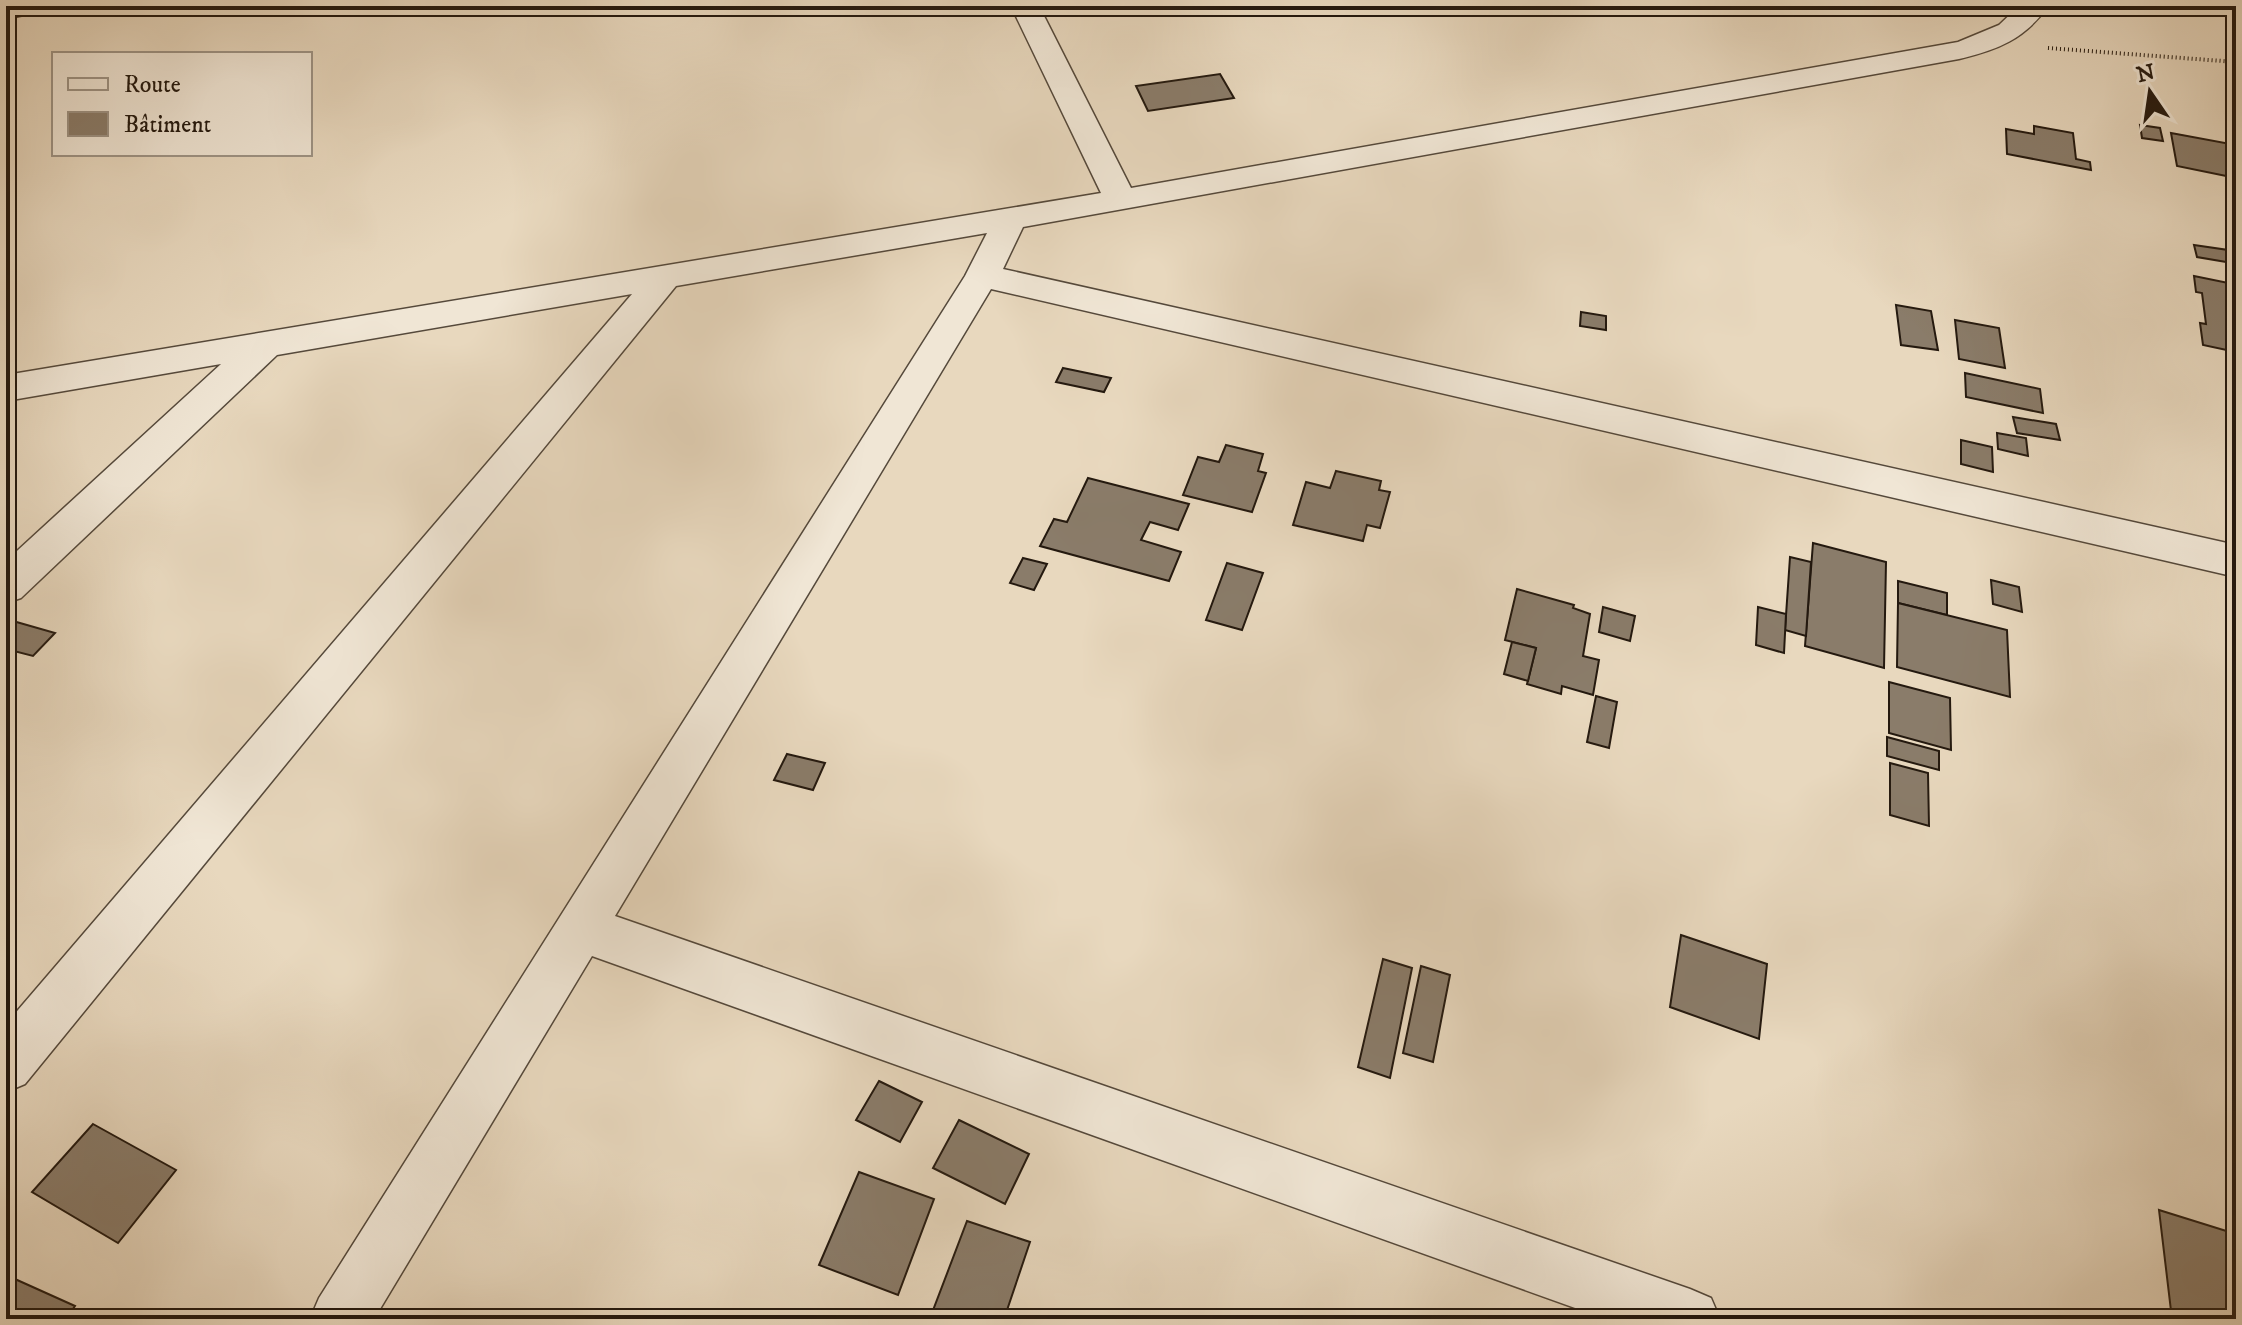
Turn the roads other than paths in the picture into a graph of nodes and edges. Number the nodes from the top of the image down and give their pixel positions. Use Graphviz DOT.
graph roads {
  1 [pos="27,6"];
  2 [pos="1025,6"];
  3 [pos="2034,6"];
  4 [pos="6,11"];
  5 [pos="1121,200"];
  6 [pos="1011,218"];
  7 [pos="666,276"];
  8 [pos="982,276"];
  9 [pos="267,343"];
  10 [pos="6,388"];
  11 [pos="2236,561"];
  12 [pos="6,586"];
  13 [pos="580,928"];
  14 [pos="6,1065"];
  15 [pos="340,1319"];
  16 [pos="1690,1319"];
  1 -- 4 [label="street"];
  2 -- 5 [label="street"];
  3 -- 5 [label="street"];
  5 -- 6 [label="street"];
  6 -- 7 [label="street"];
  6 -- 8 [label="street"];
  7 -- 9 [label="street"];
  7 -- 14 [label="street"];
  8 -- 11 [label="street"];
  8 -- 13 [label="street"];
  9 -- 10 [label="street"];
  9 -- 12 [label="street"];
  13 -- 15 [label="street"];
  13 -- 16 [label="street"];
}
